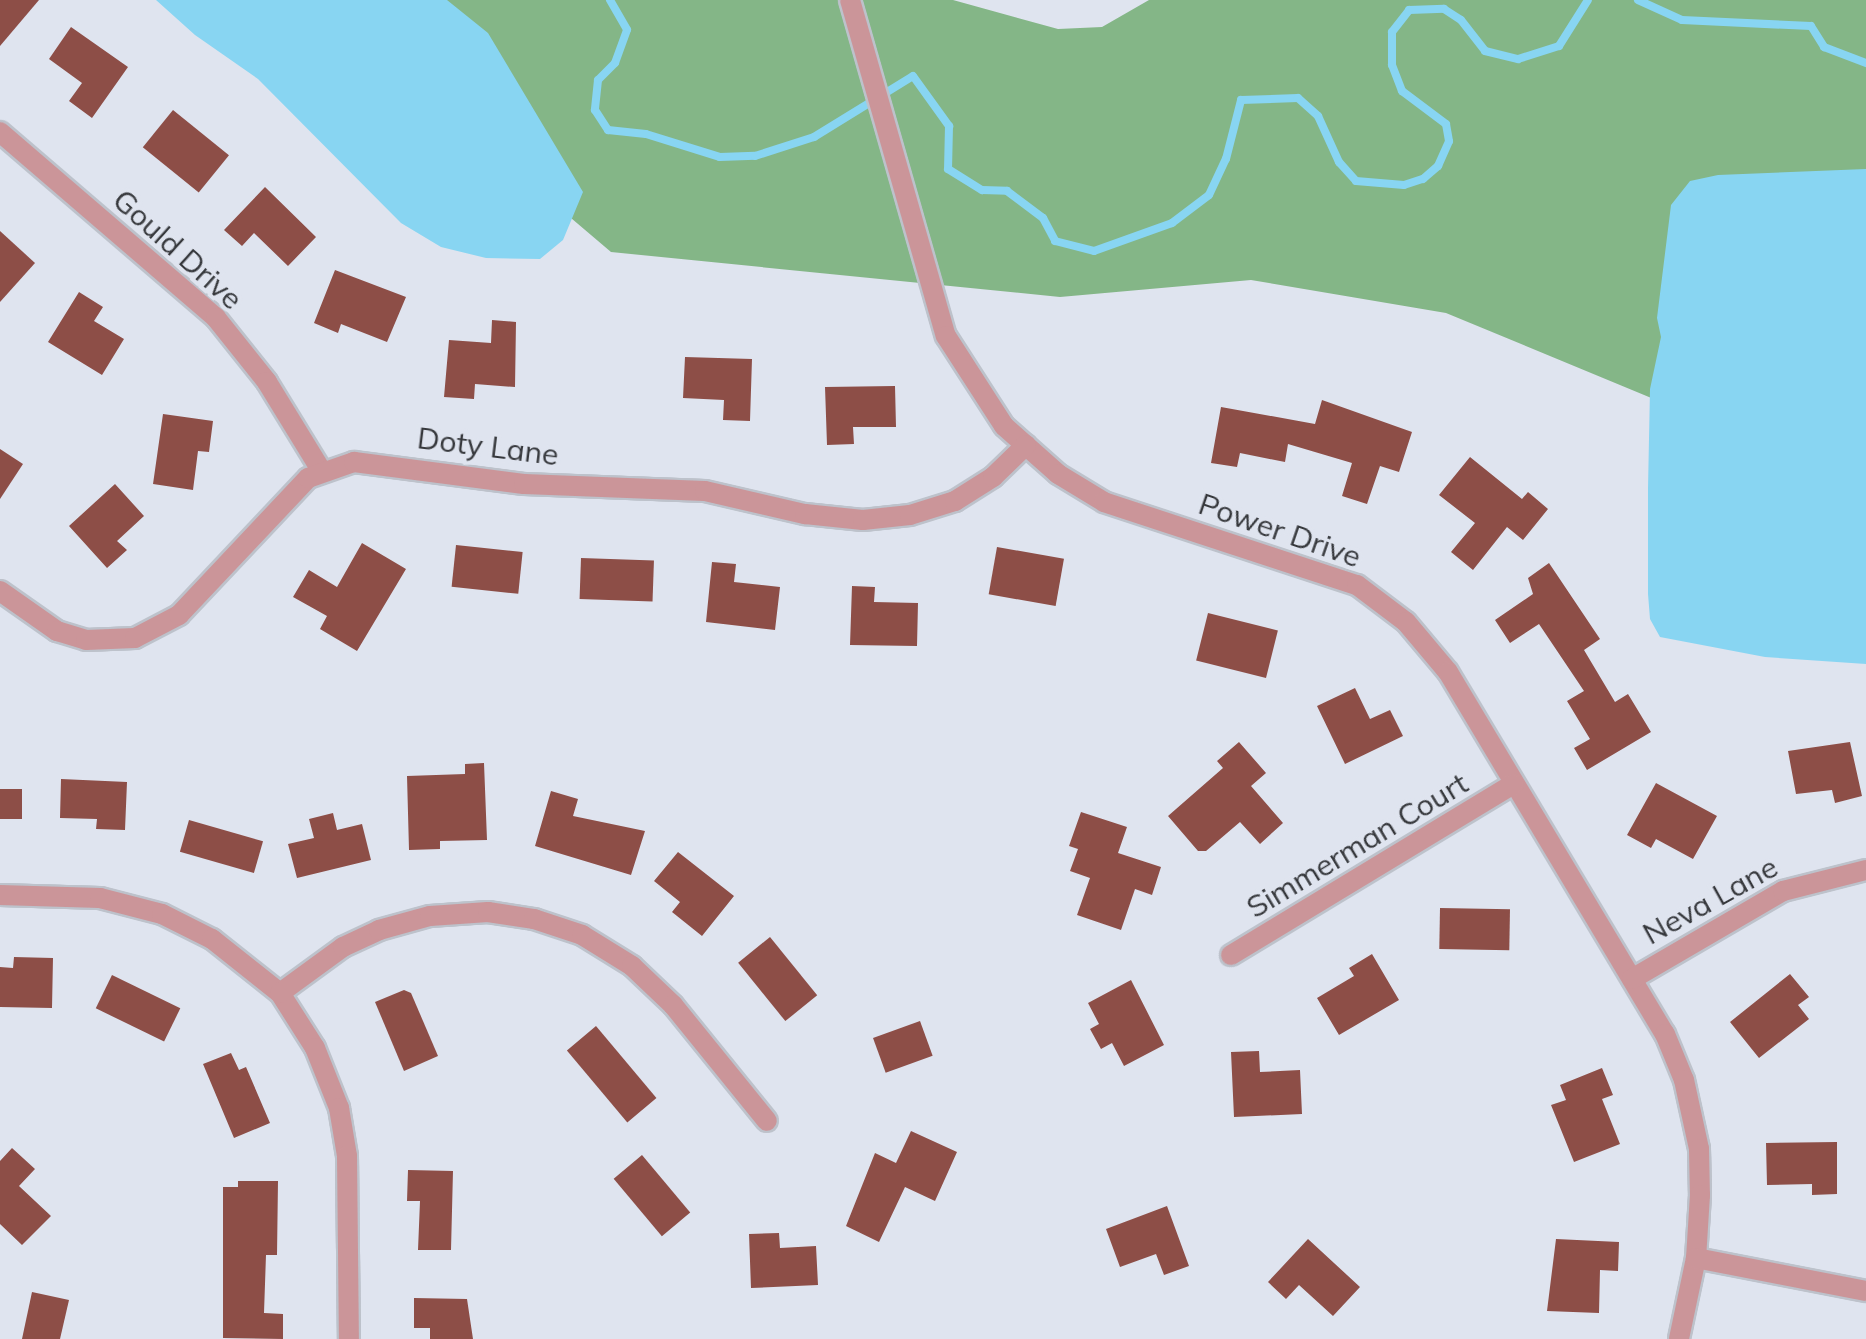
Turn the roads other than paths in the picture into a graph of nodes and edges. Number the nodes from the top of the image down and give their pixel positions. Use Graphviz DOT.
graph roads {
  1 [pos="850,0"];
  2 [pos="0,132"];
  3 [pos="1026,445"];
  4 [pos="321,470"];
  5 [pos="0,591"];
  6 [pos="1513,784"];
  7 [pos="1866,870"];
  8 [pos="0,895"];
  9 [pos="1231,955"];
  10 [pos="1632,979"];
  11 [pos="280,993"];
  12 [pos="767,1121"];
  13 [pos="1696,1258"];
  14 [pos="1866,1291"];
  15 [pos="349,1339"];
  16 [pos="1679,1339"];
  1 -- 3 [label="street, Power Drive"];
  2 -- 4 [label="street, Gould Drive"];
  3 -- 4 [label="street, Doty Lane"];
  3 -- 6 [label="street, Power Drive"];
  4 -- 5 [label="street"];
  6 -- 9 [label="street, Simmerman Court"];
  6 -- 10 [label="street, Power Drive"];
  7 -- 10 [label="street, Neva Lane"];
  8 -- 11 [label="street"];
  10 -- 13 [label="street, Power Drive"];
  11 -- 12 [label="street"];
  11 -- 15 [label="street"];
  13 -- 14 [label="street"];
  13 -- 16 [label="street, Power Drive"];
}
